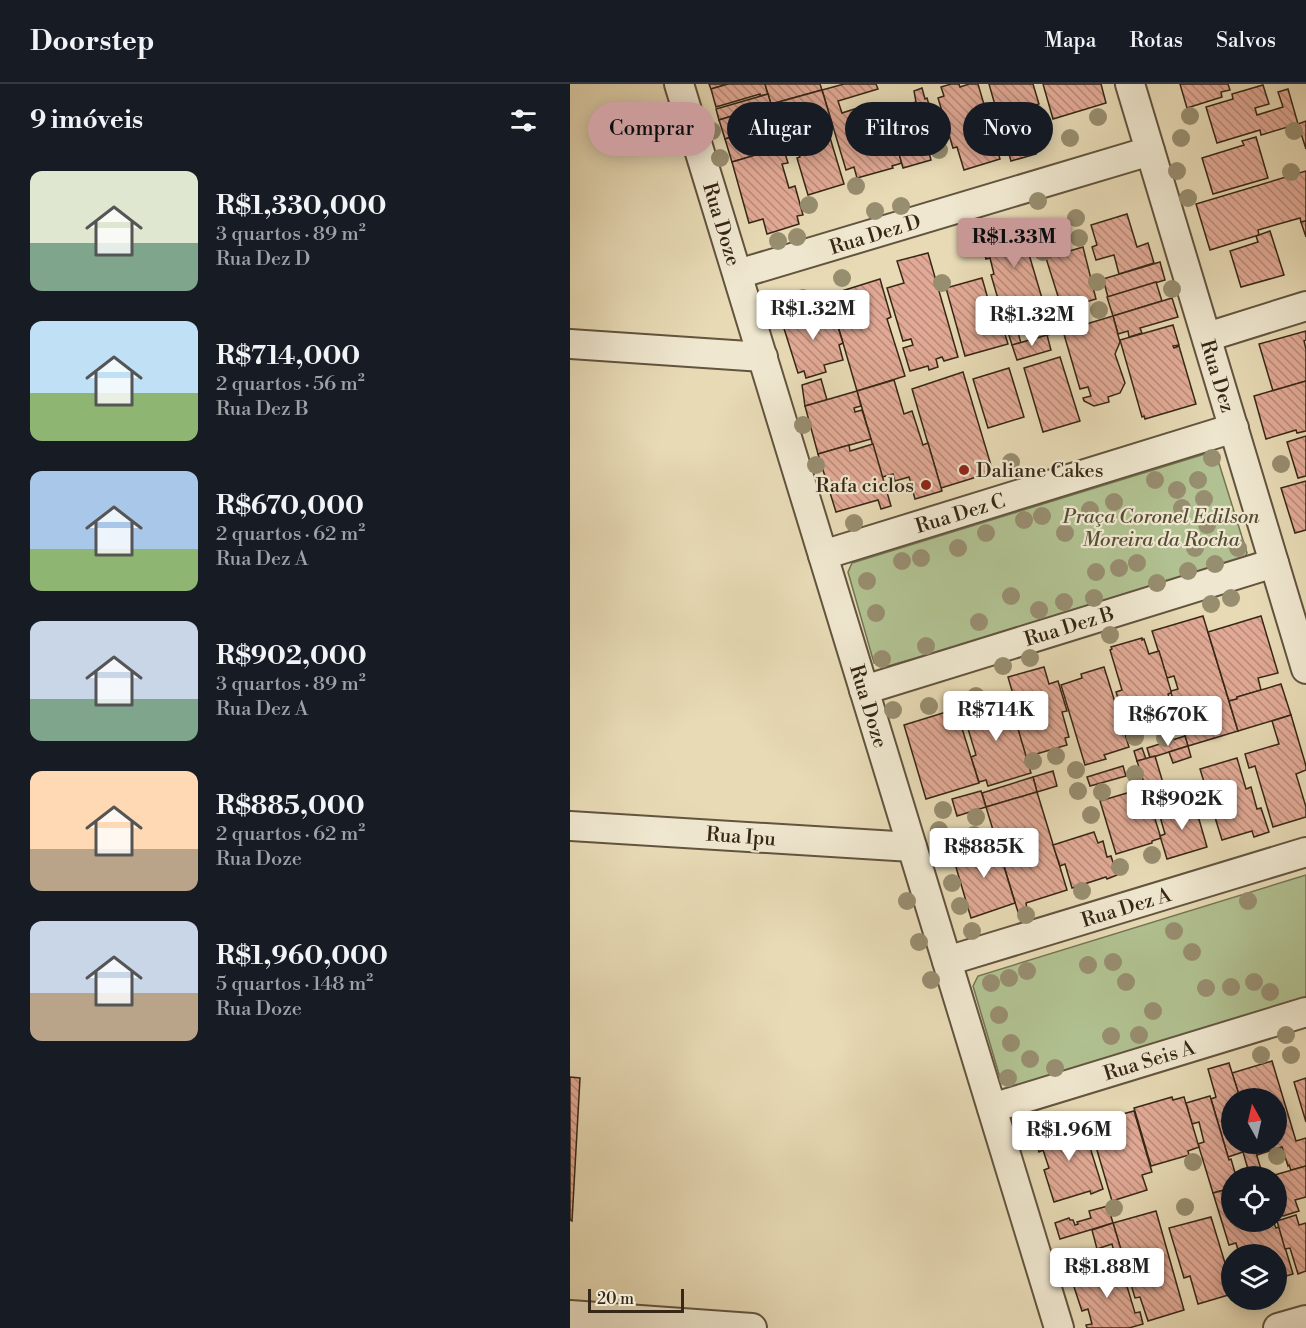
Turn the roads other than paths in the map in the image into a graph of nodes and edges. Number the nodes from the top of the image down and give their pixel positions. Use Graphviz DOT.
graph roads {
  1 [pos="680,84"];
  2 [pos="1130,84"];
  3 [pos="1150,151"];
  4 [pos="738,274"];
  5 [pos="1306,306"];
  6 [pos="1207,337"];
  7 [pos="570,344"];
  8 [pos="763,357"];
  9 [pos="1234,428"];
  10 [pos="823,555"];
  11 [pos="1274,563"];
  12 [pos="1306,669"];
  13 [pos="864,690"];
  14 [pos="570,826"];
  15 [pos="912,847"];
  16 [pos="1306,852"];
  17 [pos="947,961"];
  18 [pos="1306,1012"];
  19 [pos="992,1108"];
  20 [pos="570,1315"];
  21 [pos="1306,1320"];
  22 [pos="752,1328"];
  23 [pos="1059,1328"];
  24 [pos="1278,1328"];
  1 -- 4 [label="street, Rua Doze"];
  2 -- 3 [label="street, Rua Dez"];
  3 -- 4 [label="street, Rua Dez D"];
  3 -- 6 [label="street, Rua Dez"];
  4 -- 8 [label="street, Rua Doze"];
  5 -- 6 [label="street"];
  6 -- 9 [label="street, Rua Dez"];
  7 -- 8 [label="street"];
  8 -- 10 [label="street, Rua Doze"];
  9 -- 10 [label="street, Rua Dez C"];
  9 -- 11 [label="street, Rua Dez"];
  10 -- 13 [label="street, Rua Doze"];
  11 -- 12 [label="street, Rua Dez"];
  11 -- 13 [label="street, Rua Dez B"];
  13 -- 15 [label="street, Rua Doze"];
  14 -- 15 [label="street, Rua Ipu"];
  15 -- 17 [label="street, Rua Doze"];
  16 -- 17 [label="street, Rua Dez A"];
  17 -- 19 [label="street, Rua Doze"];
  18 -- 19 [label="street, Rua Seis A"];
  19 -- 23 [label="street, Rua Doze"];
  20 -- 22 [label="street"];
  21 -- 24 [label="street"];
}
